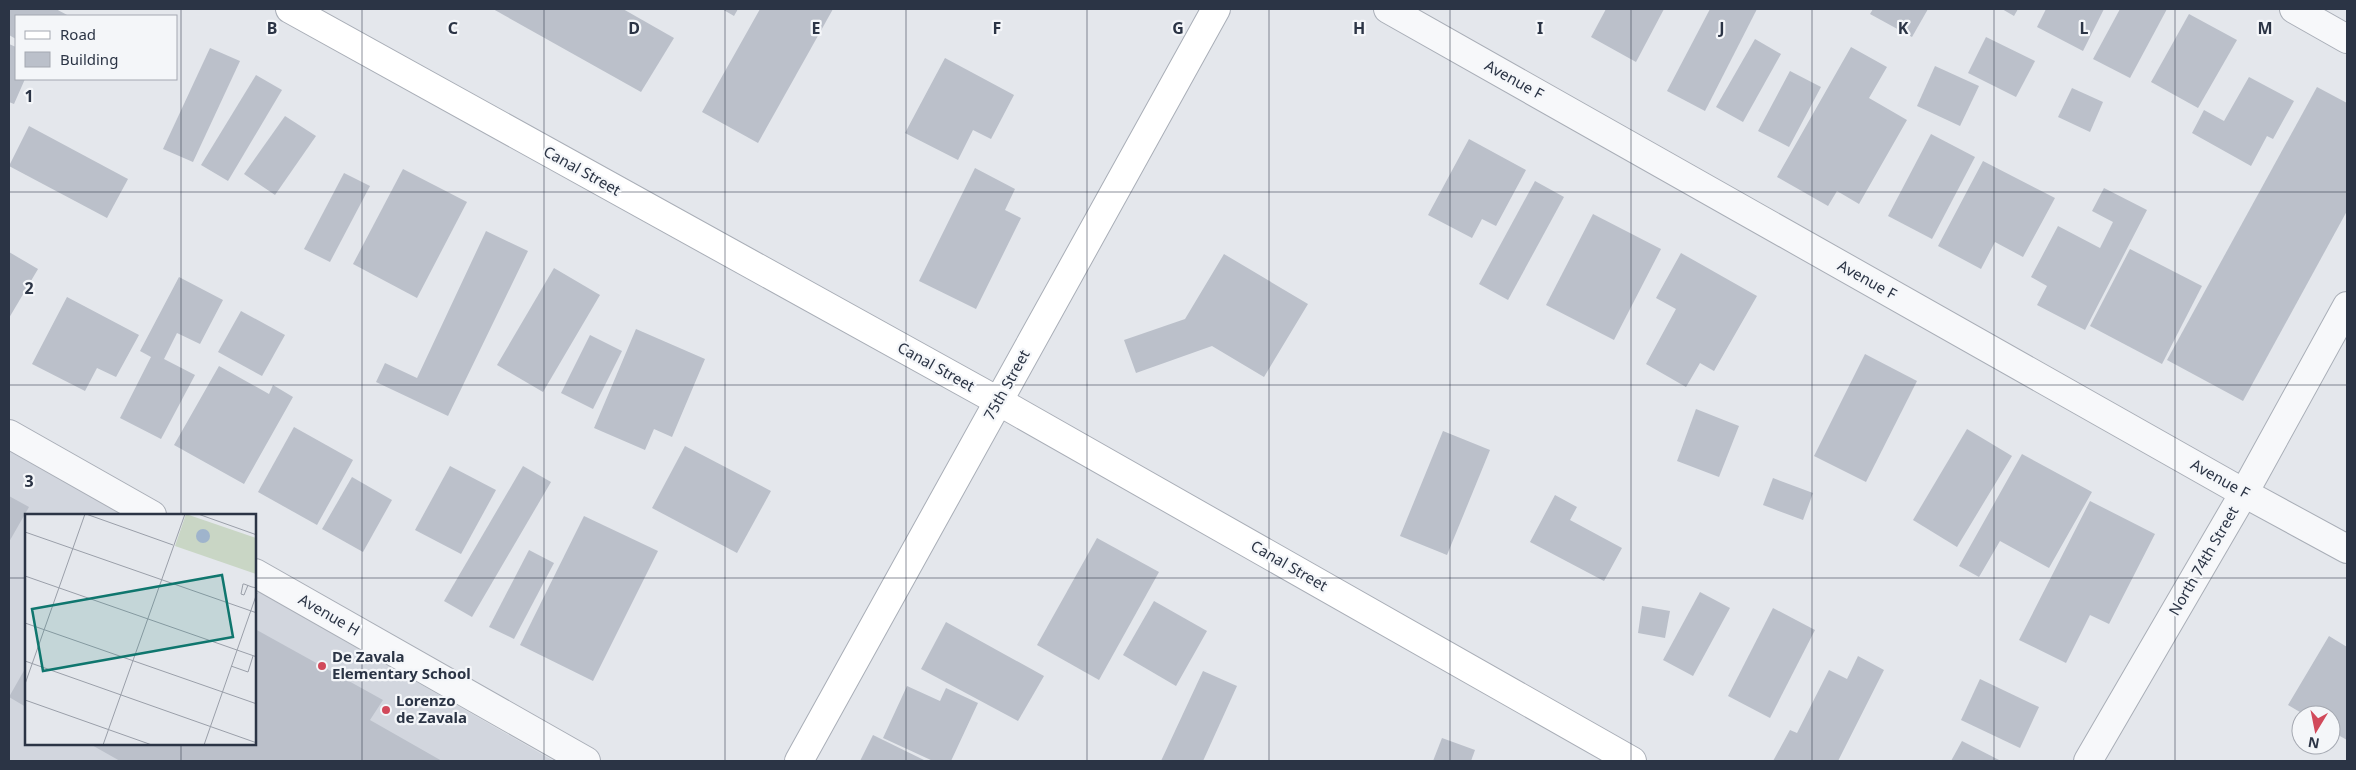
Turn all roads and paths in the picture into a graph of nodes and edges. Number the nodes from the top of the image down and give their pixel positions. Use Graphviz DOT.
graph roads {
  1 [pos="290,9"];
  2 [pos="1216,9"];
  3 [pos="1388,9"];
  4 [pos="2294,9"];
  5 [pos="2347,39"];
  6 [pos="2347,306"];
  7 [pos="998,401"];
  8 [pos="9,434"];
  9 [pos="2244,493"];
  10 [pos="150,514"];
  11 [pos="2347,549"];
  12 [pos="256,574"];
  13 [pos="586,761"];
  14 [pos="799,761"];
  15 [pos="1632,761"];
  16 [pos="2088,761"];
  1 -- 7 [label="street, Canal Street"];
  2 -- 7 [label="street, 75th Street"];
  3 -- 9 [label="street, Avenue F"];
  4 -- 5 [label="street"];
  6 -- 9 [label="street, North 74th Street"];
  7 -- 14 [label="street, 75th Street"];
  7 -- 15 [label="street, Canal Street"];
  8 -- 10 [label="street"];
  9 -- 11 [label="street, Avenue F"];
  9 -- 16 [label="street, North 74th Street"];
  12 -- 13 [label="street, Avenue H"];
}
